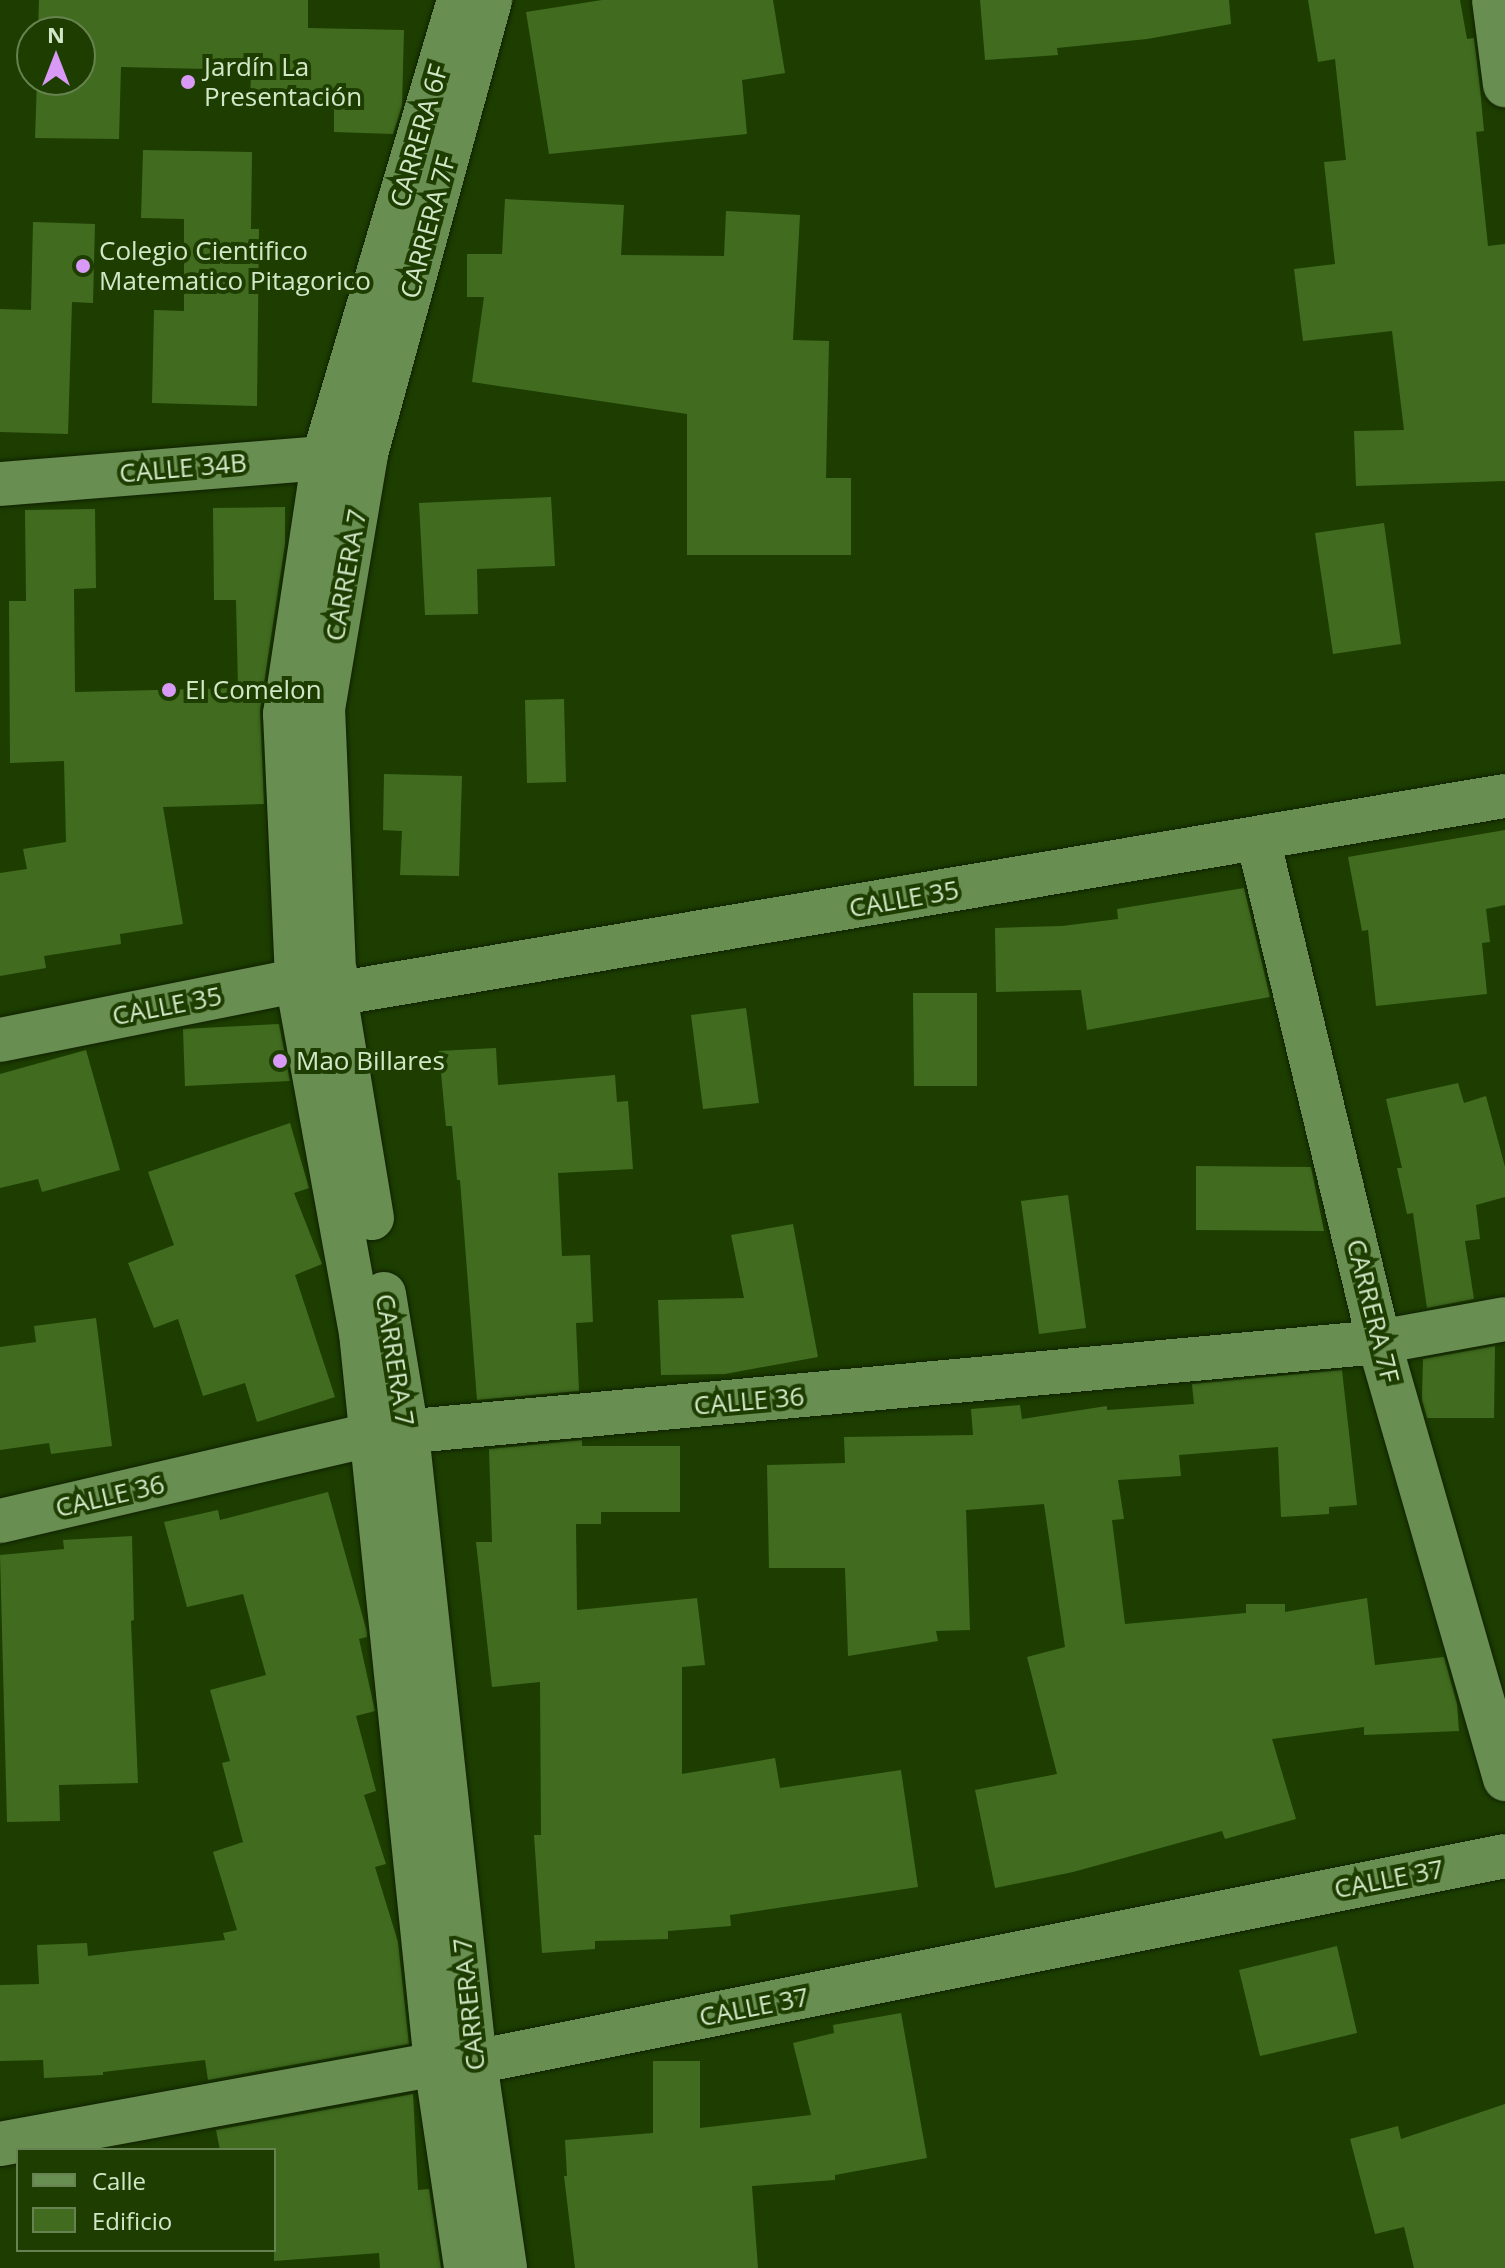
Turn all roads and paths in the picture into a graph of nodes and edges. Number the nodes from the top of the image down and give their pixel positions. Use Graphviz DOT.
graph roads {
  1 [pos="459,0"];
  2 [pos="490,0"];
  3 [pos="1494,0"];
  4 [pos="1505,85"];
  5 [pos="345,455"];
  6 [pos="0,484"];
  7 [pos="1505,796"];
  8 [pos="1258,839"];
  9 [pos="318,988"];
  10 [pos="0,1040"];
  11 [pos="1505,1319"];
  12 [pos="1379,1342"];
  13 [pos="388,1434"];
  14 [pos="0,1521"];
  15 [pos="1505,1779"];
  16 [pos="1505,1856"];
  17 [pos="455,2063"];
  18 [pos="0,2144"];
  19 [pos="466,2268"];
  20 [pos="505,2268"];
  1 -- 5 [label="street, CARRERA 6F"];
  2 -- 5 [label="street, CARRERA 7F"];
  3 -- 4 [label="street"];
  5 -- 6 [label="street, CALLE 34B"];
  5 -- 9 [label="street, CARRERA 7"];
  7 -- 8 [label="street, CALLE 35"];
  8 -- 9 [label="street, CALLE 35"];
  8 -- 12 [label="street, CARRERA 7F"];
  9 -- 10 [label="street, CALLE 35"];
  9 -- 13 [label="street, CARRERA 7"];
  11 -- 12 [label="street, CALLE 36"];
  12 -- 13 [label="street, CALLE 36"];
  12 -- 15 [label="street, CARRERA 7F"];
  13 -- 14 [label="street, CALLE 36"];
  13 -- 17 [label="street, CARRERA 7"];
  16 -- 17 [label="street, CALLE 37"];
  17 -- 18 [label="street, CALLE 37"];
  17 -- 19 [label="street, CARRERA 7"];
  17 -- 20 [label="street, CARRERA 7"];
}
